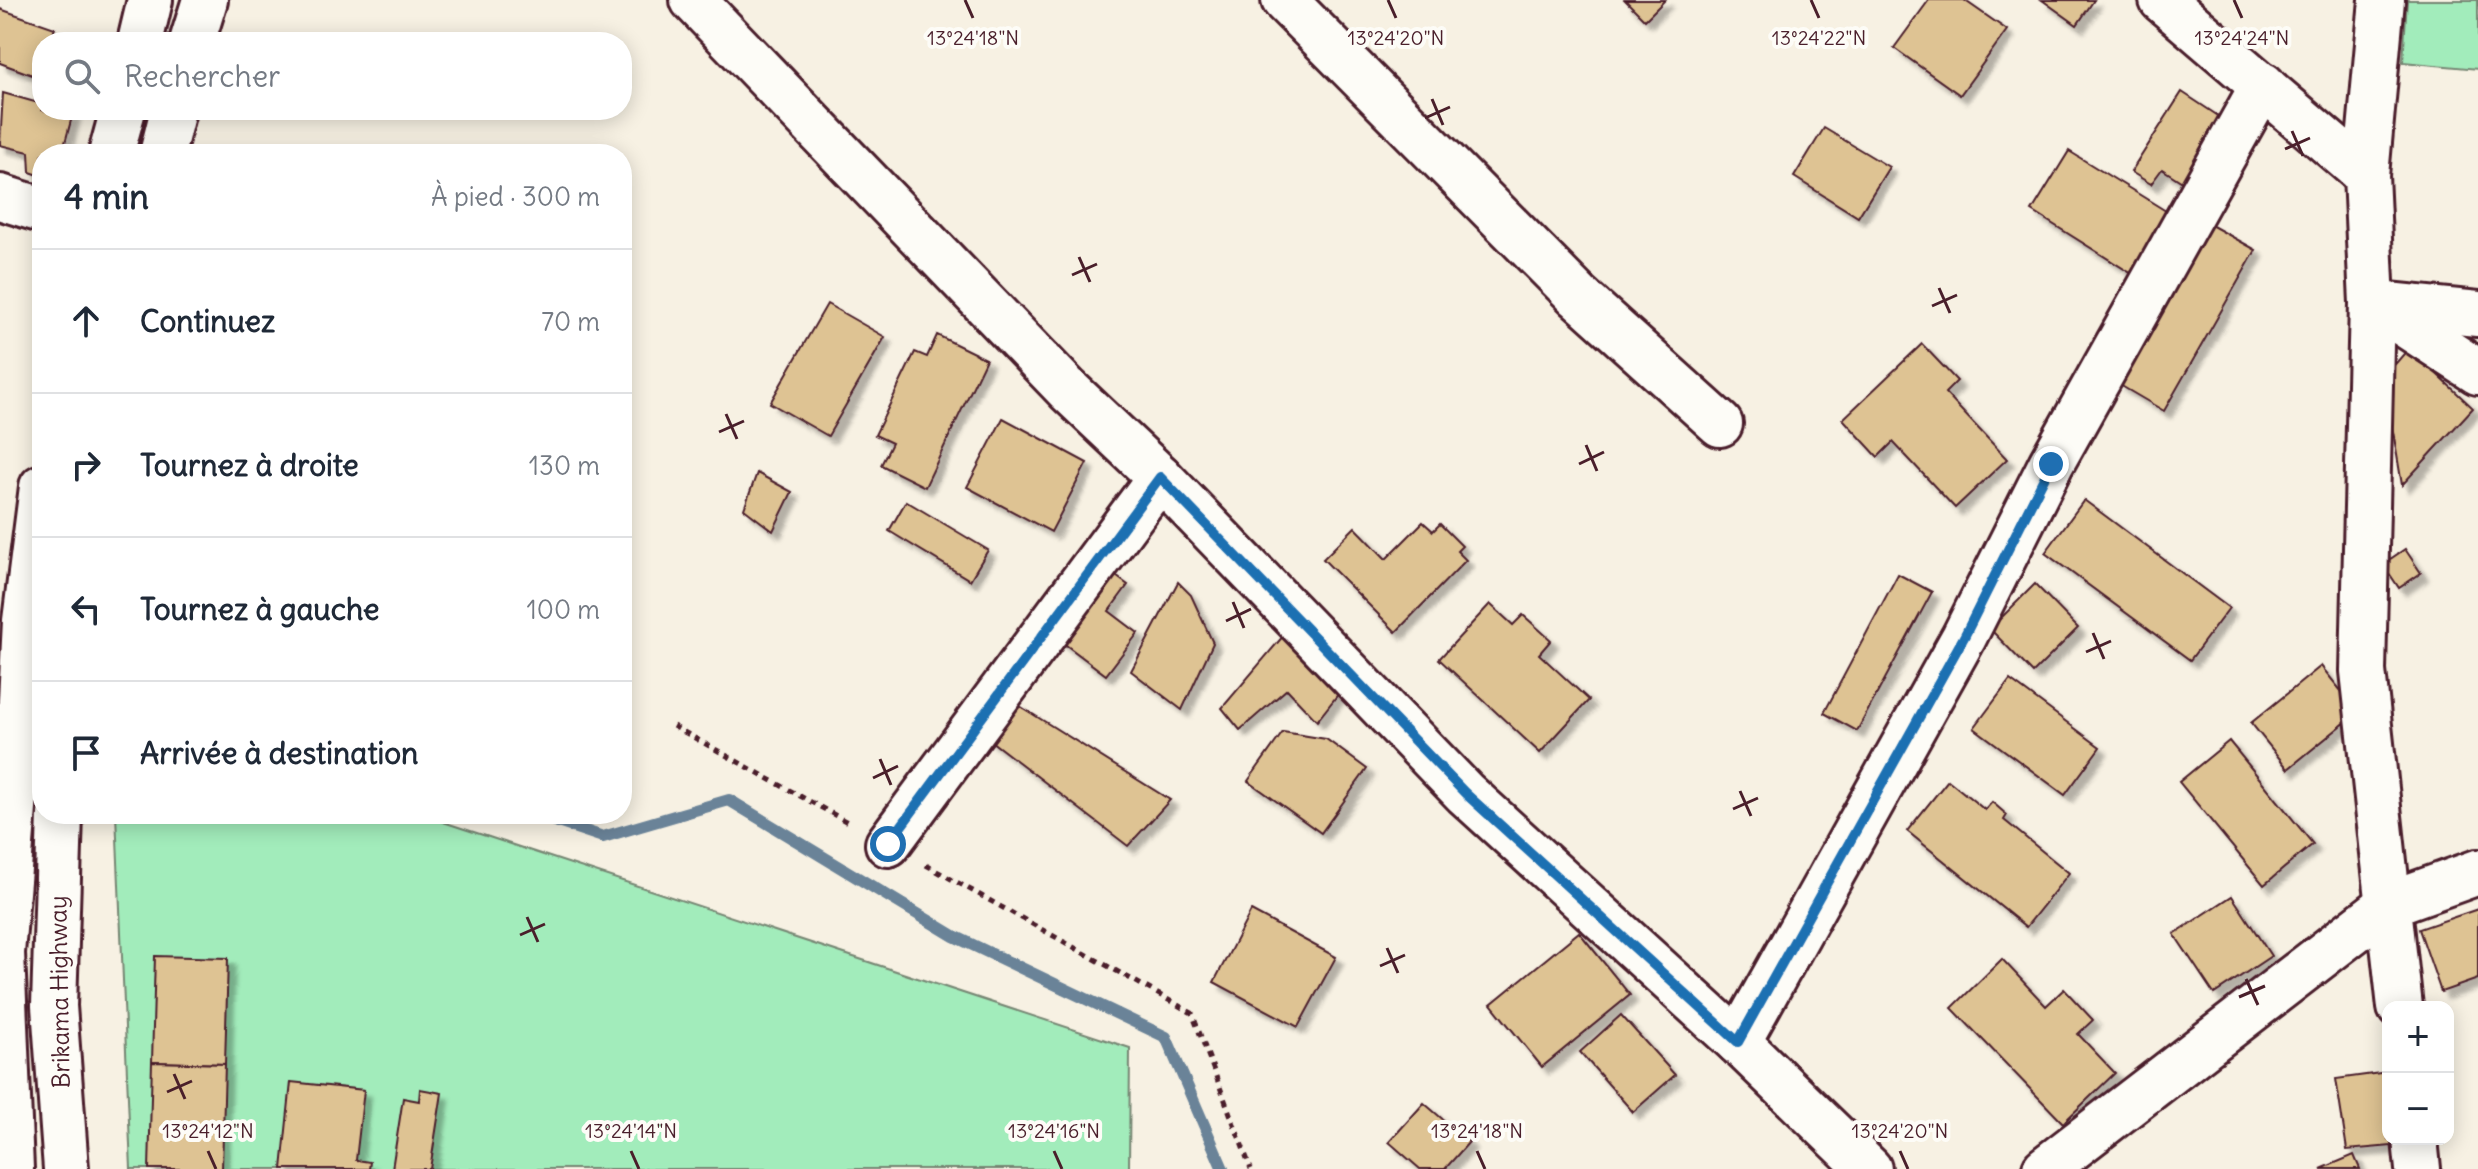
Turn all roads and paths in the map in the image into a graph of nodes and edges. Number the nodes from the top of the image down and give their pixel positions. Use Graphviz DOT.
graph roads {
  1 [pos="150,0"];
  2 [pos="205,0"];
  3 [pos="693,0"];
  4 [pos="1284,0"];
  5 [pos="2162,0"];
  6 [pos="2382,0"];
  7 [pos="142,32"];
  8 [pos="195,32"];
  9 [pos="2263,85"];
  10 [pos="120,120"];
  11 [pos="170,120"];
  12 [pos="114,144"];
  13 [pos="164,144"];
  14 [pos="2366,175"];
  15 [pos="0,197"];
  16 [pos="32,207"];
  17 [pos="2372,303"];
  18 [pos="2478,314"];
  19 [pos="2478,372"];
  20 [pos="1720,424"];
  21 [pos="1160,477"];
  22 [pos="32,566"];
  23 [pos="673,726"];
  24 [pos="9,760"];
  25 [pos="60,824"];
  26 [pos="888,844"];
  27 [pos="2478,872"];
  28 [pos="2389,904"];
  29 [pos="2399,1001"];
  30 [pos="1738,1042"];
  31 [pos="2416,1145"];
  32 [pos="11,1169"];
  33 [pos="66,1169"];
  34 [pos="1251,1169"];
  35 [pos="1869,1169"];
  36 [pos="2045,1169"];
  37 [pos="2418,1169"];
  1 -- 7 [label="main road"];
  2 -- 8 [label="main road"];
  3 -- 21 [label="main road"];
  4 -- 20 [label="main road"];
  5 -- 9 [label="main road"];
  6 -- 14 [label="main road"];
  9 -- 14 [label="main road"];
  9 -- 30 [label="main road"];
  10 -- 12 [label="main road"];
  11 -- 13 [label="main road"];
  14 -- 17 [label="main road"];
  15 -- 16 [label="main road"];
  17 -- 18 [label="main road"];
  17 -- 19 [label="main road"];
  17 -- 28 [label="main road"];
  21 -- 26 [label="main road"];
  21 -- 30 [label="main road"];
  22 -- 24 [label="main road"];
  23 -- 26 [label="path"];
  24 -- 32 [label="main road"];
  25 -- 33 [label="main road, Brikama Highway"];
  26 -- 34 [label="path"];
  27 -- 28 [label="main road"];
  28 -- 29 [label="main road"];
  28 -- 36 [label="main road"];
  30 -- 35 [label="main road"];
  31 -- 37 [label="main road"];
}
